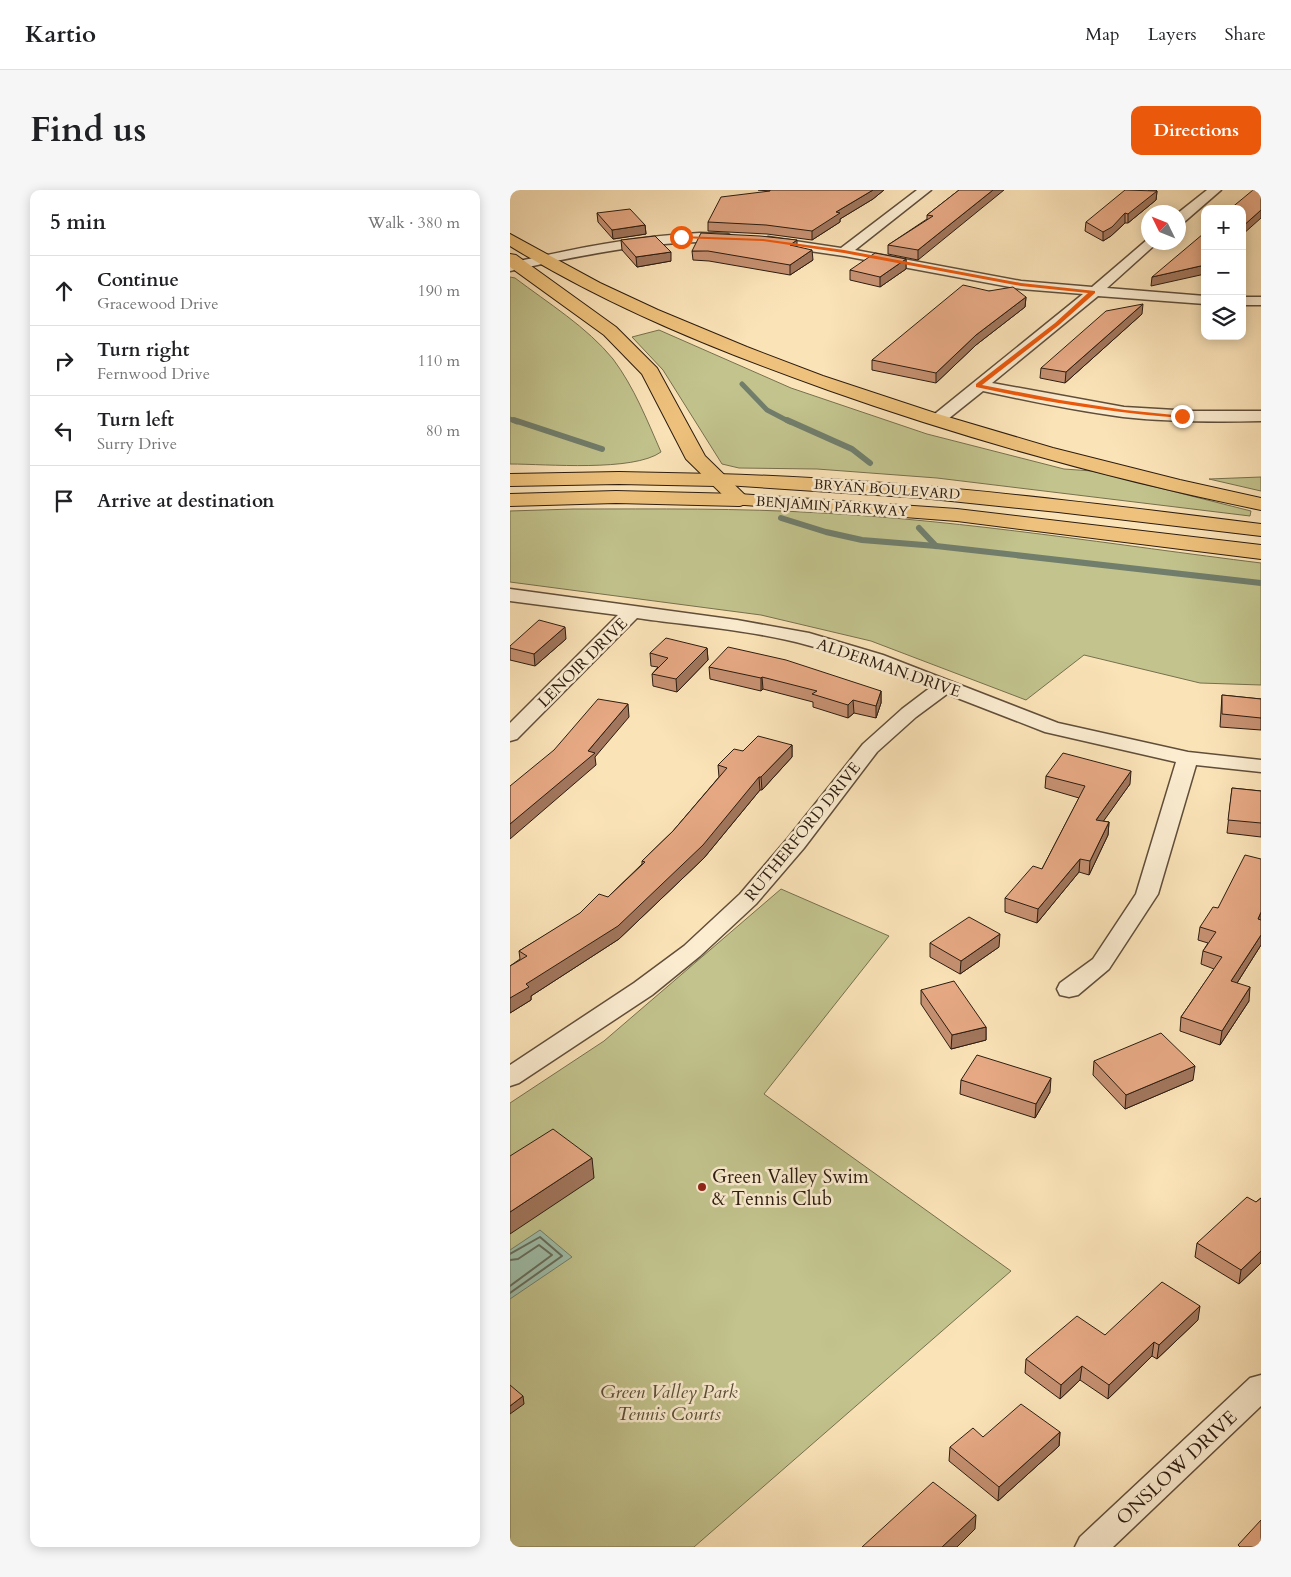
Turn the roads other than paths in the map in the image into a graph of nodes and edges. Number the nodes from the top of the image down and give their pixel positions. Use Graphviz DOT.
graph roads {
  1 [pos="925,190"];
  2 [pos="1215,190"];
  3 [pos="1186,214"];
  4 [pos="510,239"];
  5 [pos="1143,250"];
  6 [pos="844,252"];
  7 [pos="543,260"];
  8 [pos="513,264"];
  9 [pos="1093,292"];
  10 [pos="1201,300"];
  11 [pos="1246,301"];
  12 [pos="1261,302"];
  13 [pos="978,385"];
  14 [pos="1261,416"];
  15 [pos="937,420"];
  16 [pos="510,480"];
  17 [pos="718,480"];
  18 [pos="510,500"];
  19 [pos="739,500"];
  20 [pos="1261,504"];
  21 [pos="1261,530"];
  22 [pos="1261,552"];
  23 [pos="510,595"];
  24 [pos="634,610"];
  25 [pos="946,686"];
  26 [pos="510,735"];
  27 [pos="1188,758"];
  28 [pos="1261,766"];
  29 [pos="1069,989"];
  30 [pos="510,1077"];
  31 [pos="1261,1387"];
  32 [pos="1091,1547"];
  1 -- 6 [label="street"];
  2 -- 3 [label="street"];
  4 -- 7 [label="main road"];
  5 -- 9 [label="street"];
  6 -- 7 [label="street"];
  6 -- 9 [label="street"];
  7 -- 8 [label="street"];
  7 -- 15 [label="main road"];
  8 -- 17 [label="main road, BENJAMIN PARKWAY"];
  9 -- 10 [label="street"];
  9 -- 13 [label="street"];
  11 -- 12 [label="street"];
  13 -- 14 [label="street"];
  13 -- 15 [label="street"];
  15 -- 20 [label="main road"];
  16 -- 17 [label="main road, BRYAN BOULEVARD"];
  17 -- 19 [label="main road, BENJAMIN PARKWAY"];
  17 -- 21 [label="main road, BRYAN BOULEVARD"];
  18 -- 19 [label="main road"];
  19 -- 22 [label="main road, BENJAMIN PARKWAY"];
  23 -- 24 [label="street, ALDERMAN DRIVE"];
  24 -- 25 [label="street, ALDERMAN DRIVE"];
  24 -- 26 [label="street, LENOIR DRIVE"];
  25 -- 27 [label="street, ALDERMAN DRIVE"];
  25 -- 30 [label="street, RUTHERFORD DRIVE"];
  27 -- 28 [label="street, ALDERMAN DRIVE"];
  27 -- 29 [label="street"];
  31 -- 32 [label="street, ONSLOW DRIVE"];
}
